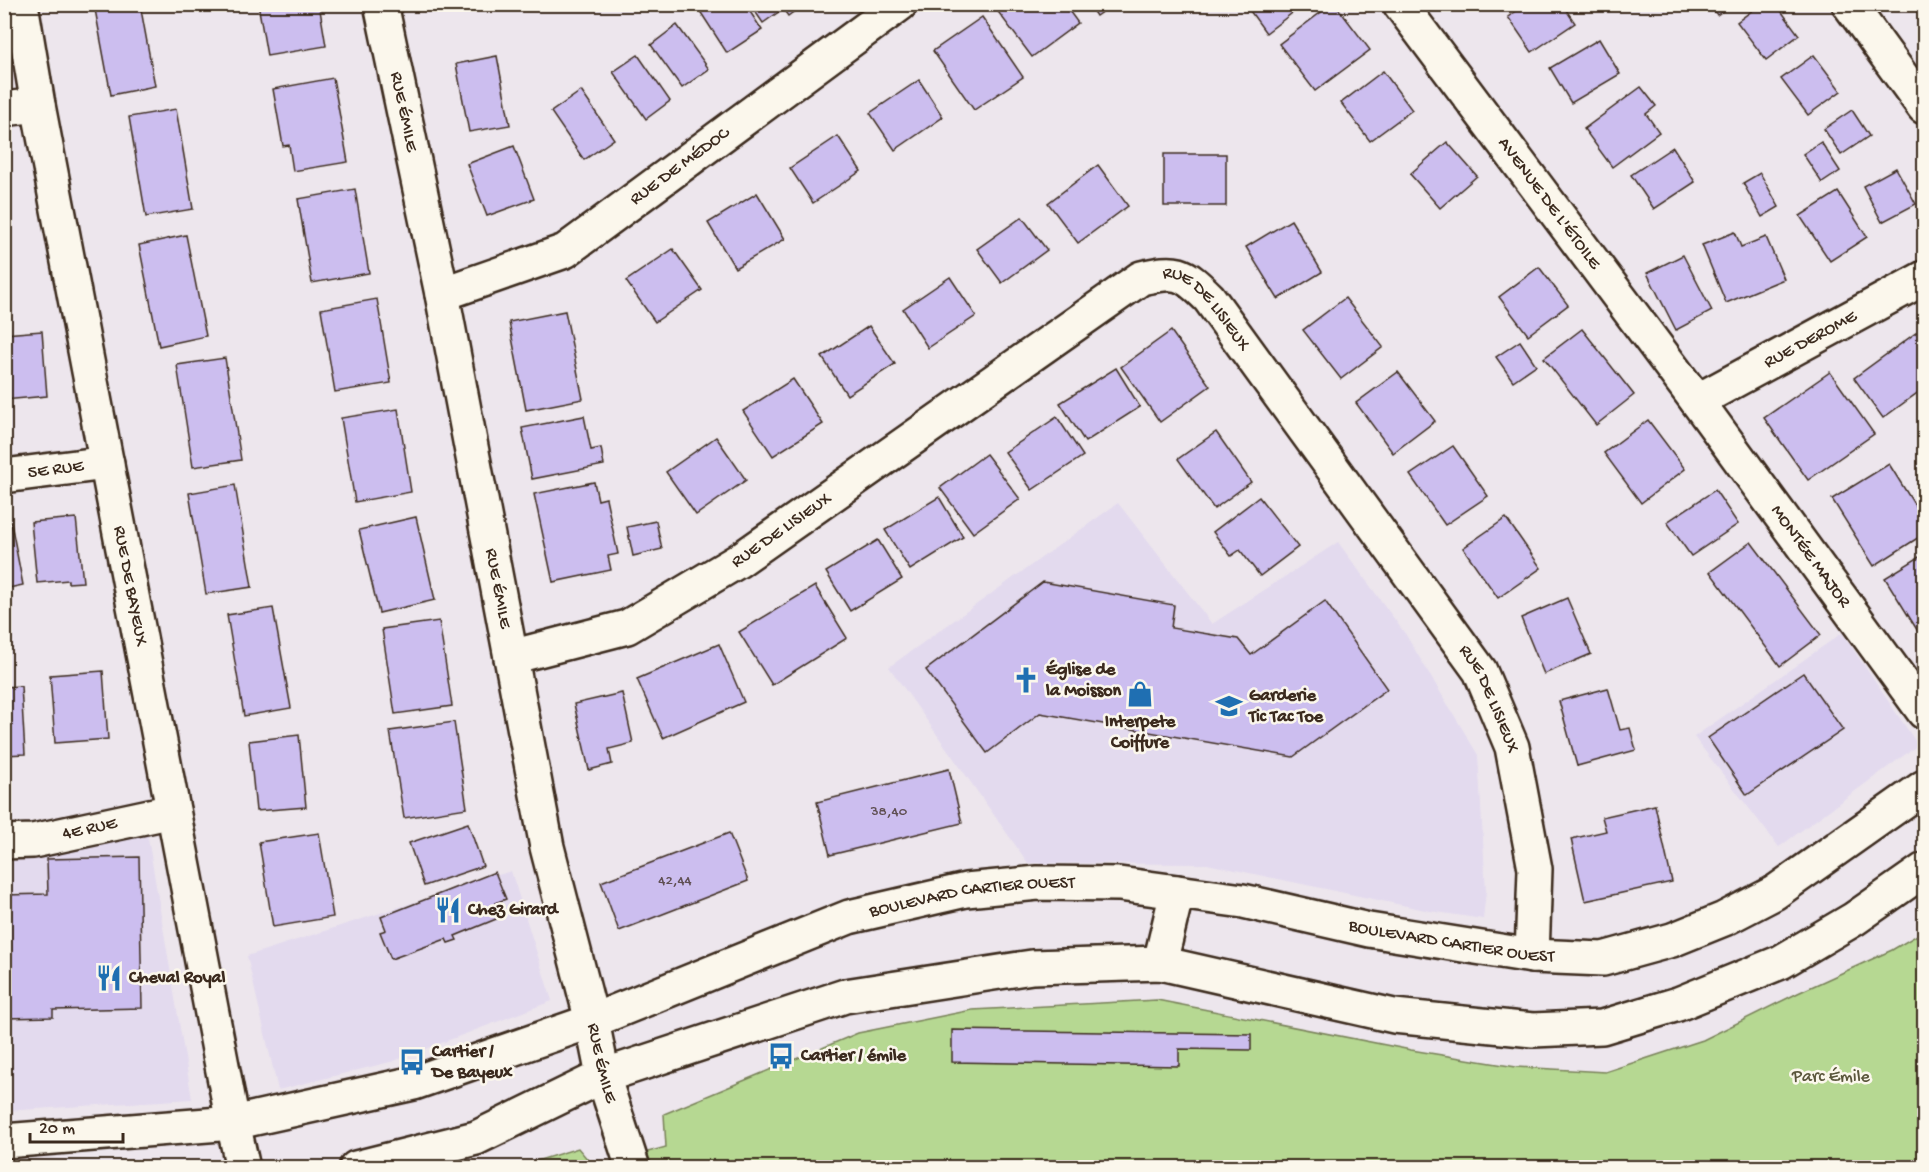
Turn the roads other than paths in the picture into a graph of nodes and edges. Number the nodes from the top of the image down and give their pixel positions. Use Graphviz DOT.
graph roads {
  1 [pos="21,4"];
  2 [pos="381,4"];
  3 [pos="900,4"];
  4 [pos="1400,4"];
  5 [pos="1849,4"];
  6 [pos="38,105"];
  7 [pos="1924,107"];
  8 [pos="4,109"];
  9 [pos="1924,278"];
  10 [pos="442,294"];
  11 [pos="1697,401"];
  12 [pos="107,463"];
  13 [pos="4,476"];
  14 [pos="511,657"];
  15 [pos="1924,712"];
  16 [pos="1924,787"];
  17 [pos="173,811"];
  18 [pos="4,842"];
  19 [pos="1924,870"];
  20 [pos="1177,892"];
  21 [pos="1532,956"];
  22 [pos="1160,963"];
  23 [pos="592,1022"];
  24 [pos="603,1076"];
  25 [pos="233,1123"];
  26 [pos="4,1141"];
  27 [pos="243,1167"];
  28 [pos="356,1167"];
  29 [pos="633,1167"];
  1 -- 6 [label="street, RUE DE BAYEUX"];
  2 -- 10 [label="street, RUE ÉMILE"];
  3 -- 10 [label="street, RUE DE MÉDOC"];
  4 -- 11 [label="street, AVENUE DE L'ÉTOILE"];
  5 -- 7 [label="street"];
  6 -- 8 [label="street"];
  6 -- 12 [label="street, RUE DE BAYEUX"];
  9 -- 11 [label="street, RUE DEROME"];
  10 -- 14 [label="street, RUE ÉMILE"];
  11 -- 15 [label="street, MONTÉE MAJOR"];
  12 -- 13 [label="street, 5E RUE"];
  12 -- 17 [label="street, RUE DE BAYEUX"];
  14 -- 21 [label="street, RUE DE LISIEUX"];
  14 -- 23 [label="street, RUE ÉMILE"];
  16 -- 21 [label="street, BOULEVARD CARTIER OUEST"];
  17 -- 18 [label="street, 4E RUE"];
  17 -- 25 [label="street, RUE DE BAYEUX"];
  19 -- 22 [label="street"];
  20 -- 21 [label="street, BOULEVARD CARTIER OUEST"];
  20 -- 22 [label="street"];
  20 -- 23 [label="street, BOULEVARD CARTIER OUEST"];
  22 -- 24 [label="street"];
  23 -- 24 [label="street, RUE ÉMILE"];
  23 -- 25 [label="street, BOULEVARD CARTIER OUEST"];
  24 -- 28 [label="street"];
  24 -- 29 [label="street, RUE ÉMILE"];
  25 -- 26 [label="street, BOULEVARD CARTIER OUEST"];
  25 -- 27 [label="street, RUE DE BAYEUX"];
}
